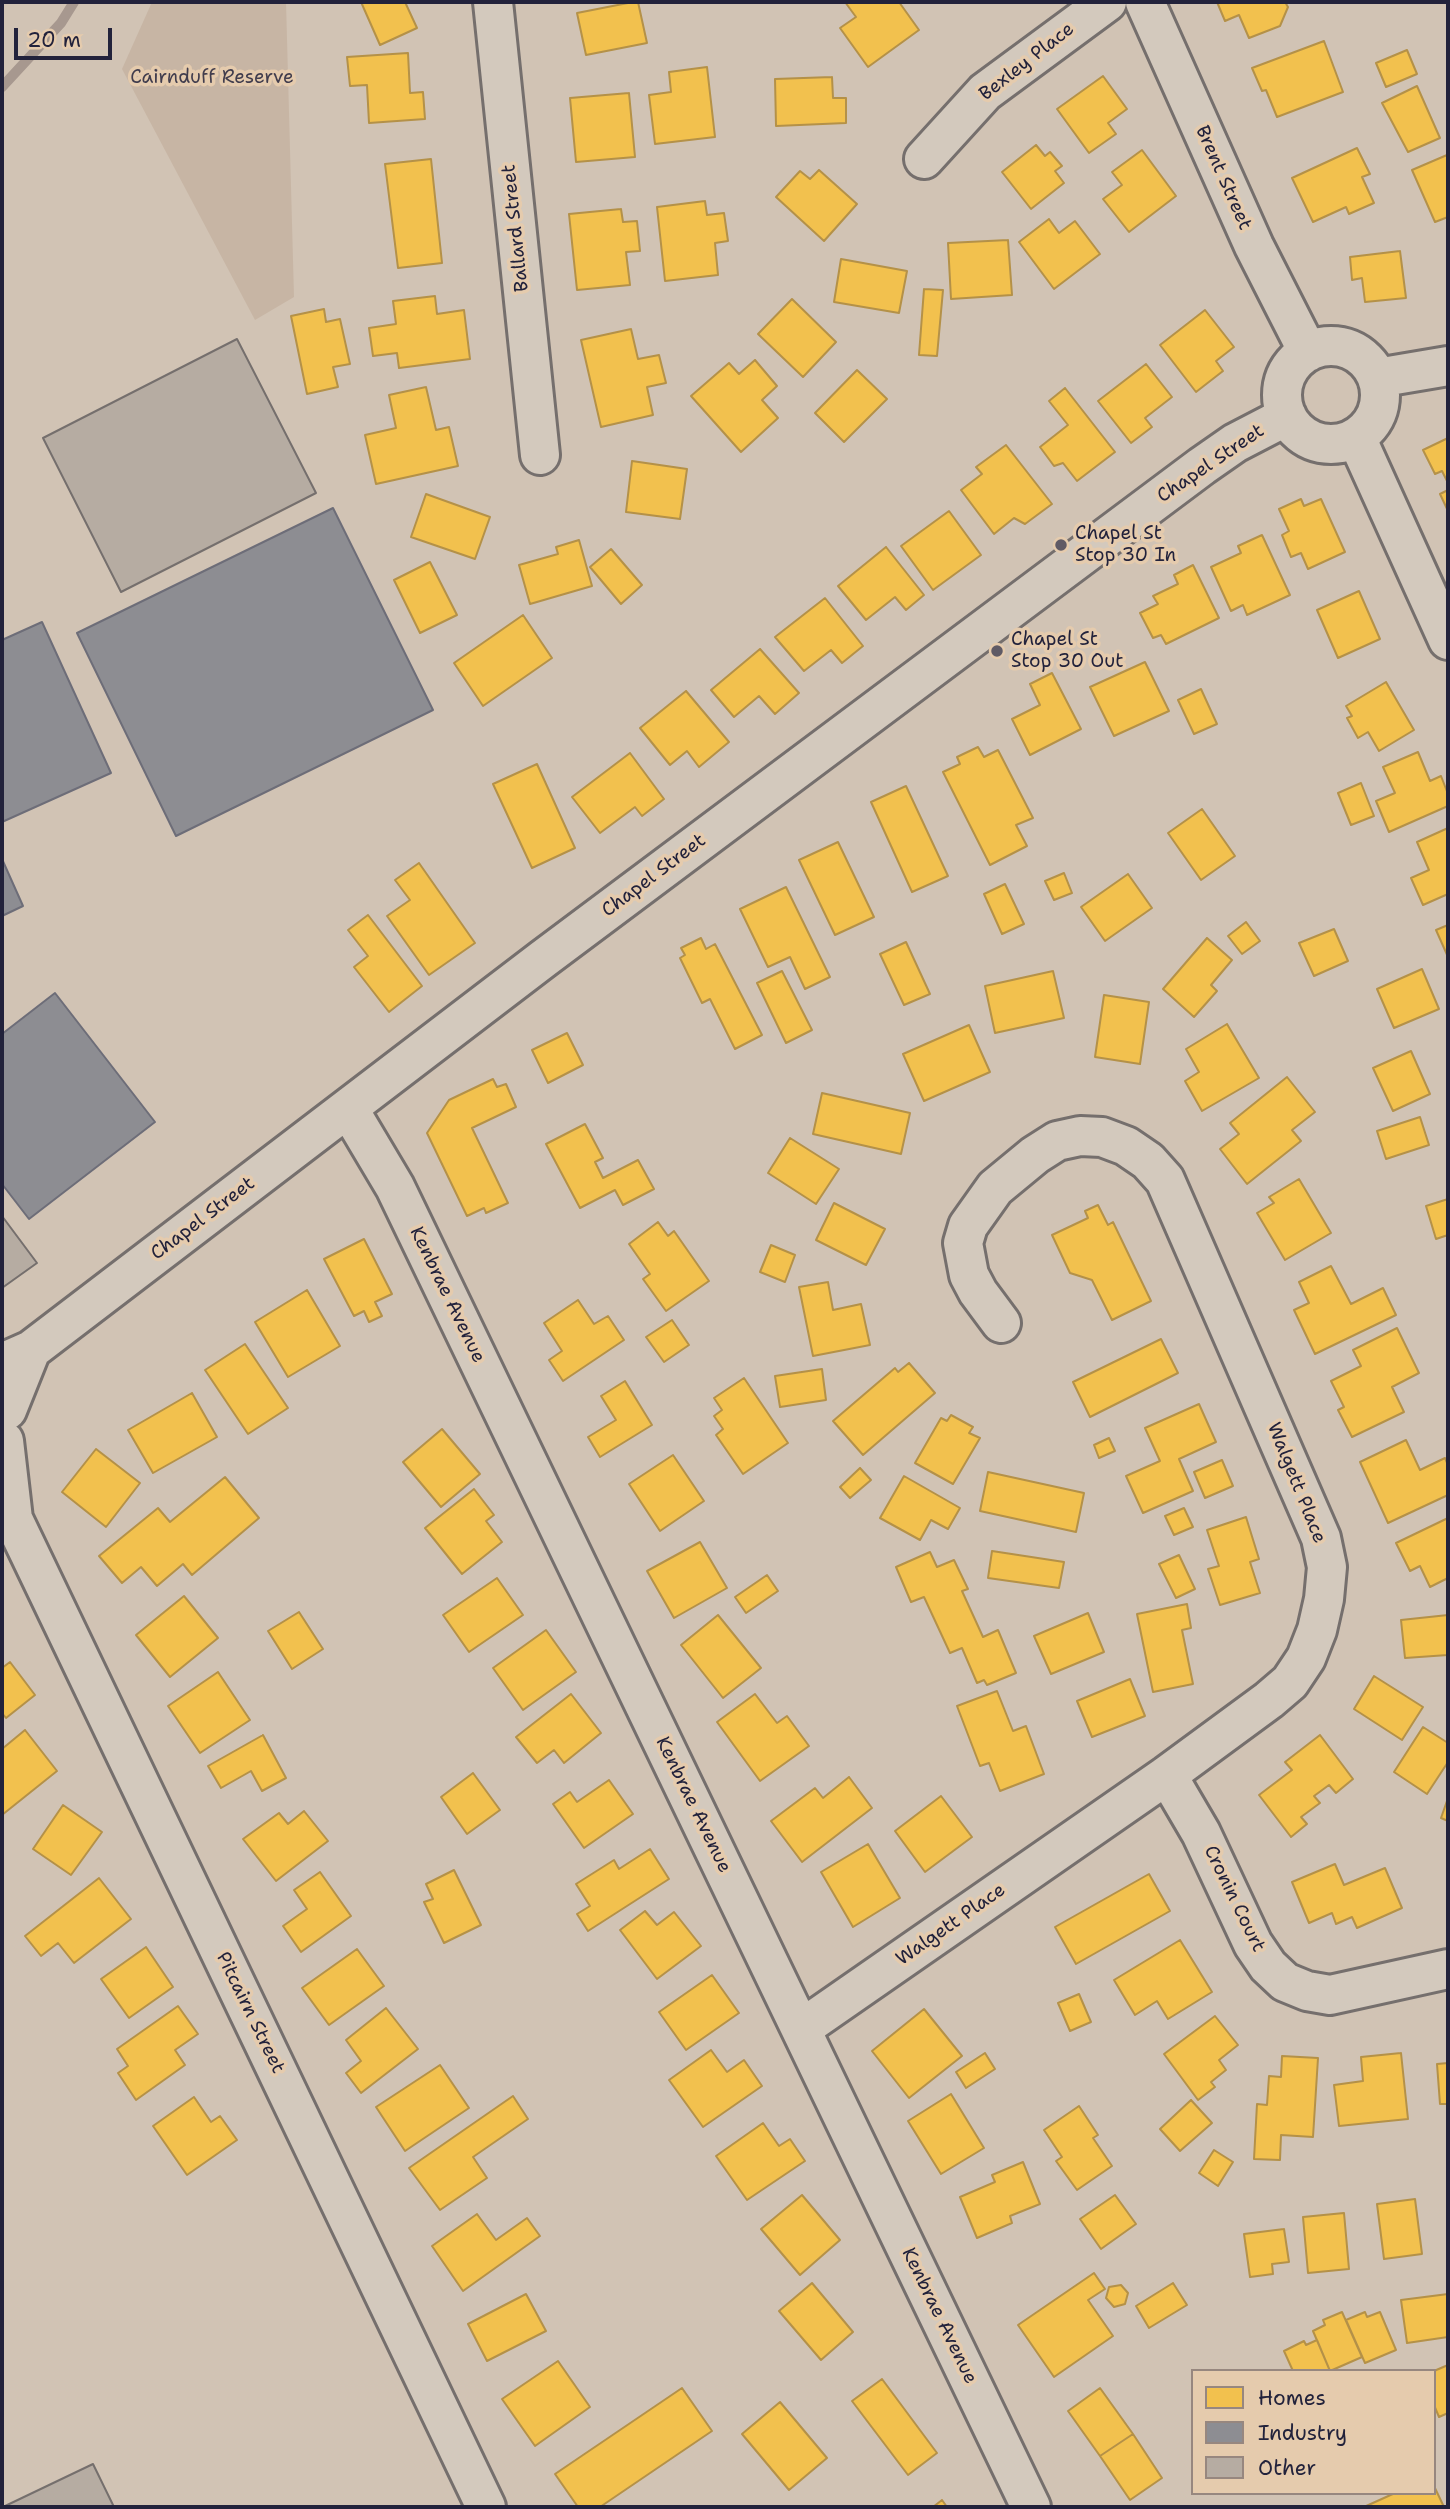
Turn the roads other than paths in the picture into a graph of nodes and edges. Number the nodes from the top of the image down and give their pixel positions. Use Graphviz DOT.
graph roads {
  1 [pos="493,2"];
  2 [pos="1107,2"];
  3 [pos="1145,2"];
  4 [pos="924,159"];
  5 [pos="1308,352"];
  6 [pos="1448,366"];
  7 [pos="1377,377"];
  8 [pos="1287,416"];
  9 [pos="1356,437"];
  10 [pos="540,455"];
  11 [pos="1448,640"];
  12 [pos="348,1108"];
  13 [pos="1001,1323"];
  14 [pos="16,1357"];
  15 [pos="3,1423"];
  16 [pos="7,1515"];
  17 [pos="1167,1775"];
  18 [pos="1448,1969"];
  19 [pos="801,2029"];
  20 [pos="486,2507"];
  21 [pos="1031,2507"];
  1 -- 10 [label="street, Ballard Street"];
  2 -- 4 [label="street, Bexley Place"];
  3 -- 5 [label="street, Brent Street"];
  5 -- 7 [label="street"];
  5 -- 8 [label="street"];
  6 -- 7 [label="street"];
  7 -- 9 [label="street"];
  8 -- 9 [label="street"];
  8 -- 12 [label="street, Chapel Street"];
  9 -- 11 [label="street"];
  12 -- 14 [label="street, Chapel Street"];
  12 -- 19 [label="street, Kenbrae Avenue"];
  13 -- 17 [label="street, Walgett Place"];
  14 -- 15 [label="street, Chapel Street"];
  15 -- 16 [label="street, Pitcairn Street"];
  16 -- 20 [label="street, Pitcairn Street"];
  17 -- 18 [label="street, Cronin Court"];
  17 -- 19 [label="street, Walgett Place"];
  19 -- 21 [label="street, Kenbrae Avenue"];
}
